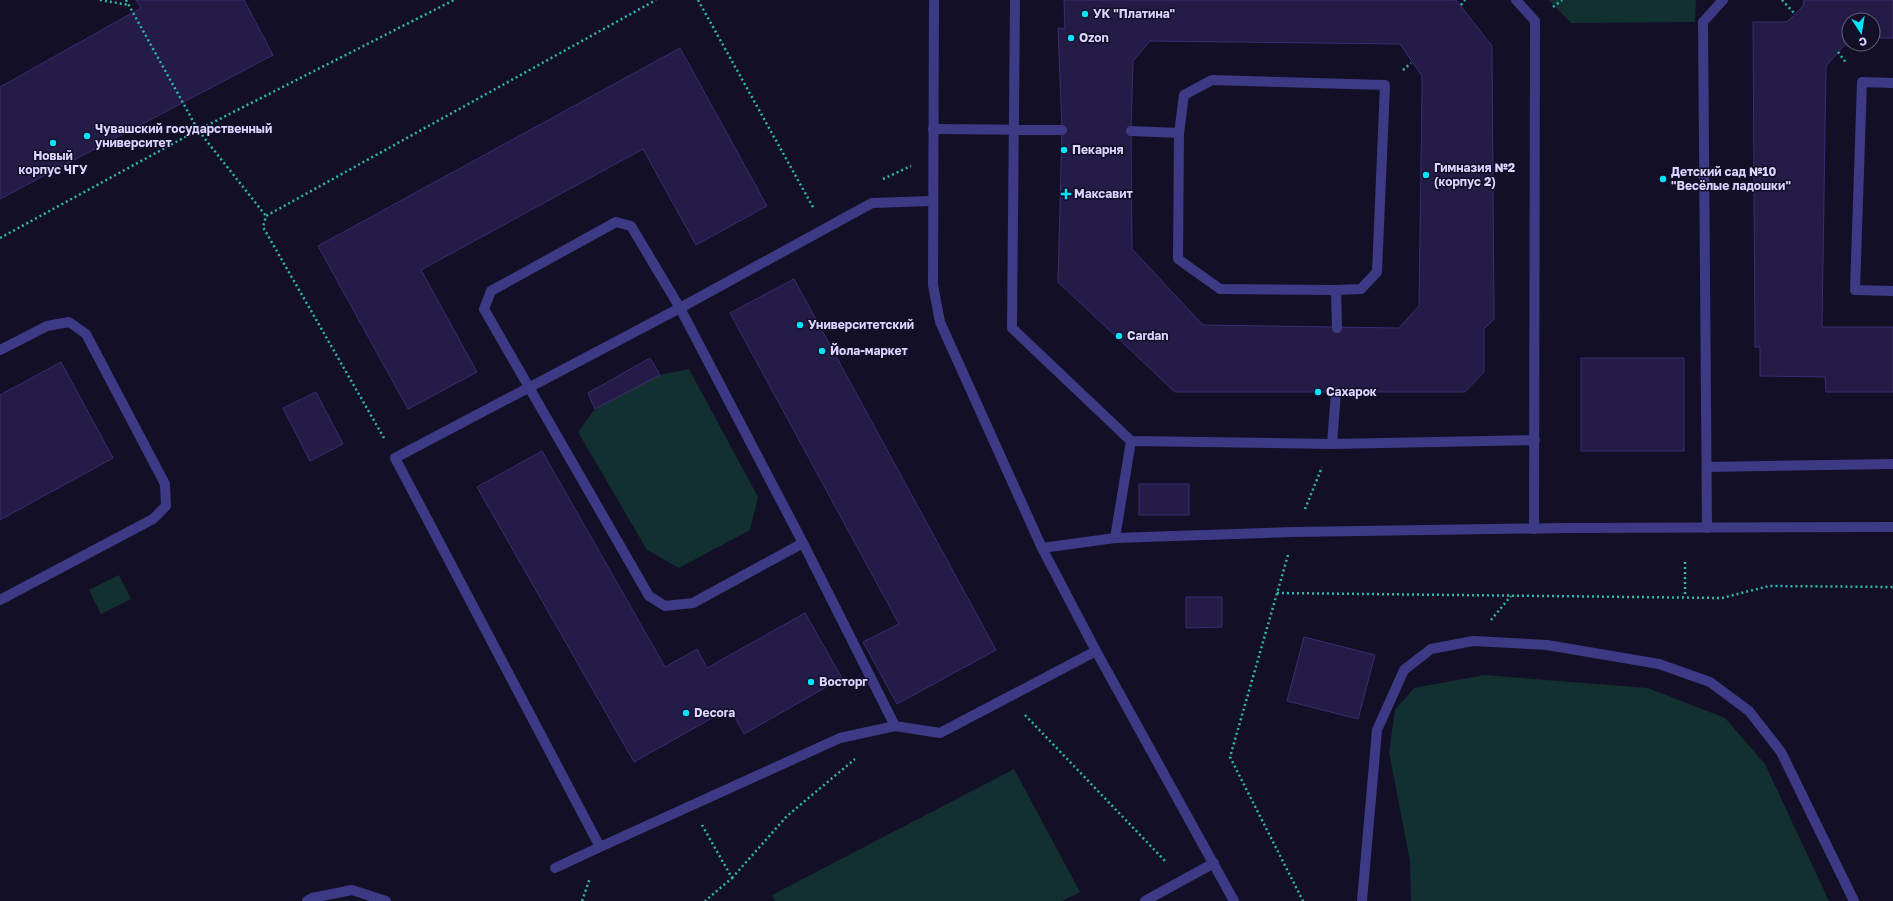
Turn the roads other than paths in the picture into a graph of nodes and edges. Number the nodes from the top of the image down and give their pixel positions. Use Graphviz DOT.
graph roads {
  1 [pos="934,0"];
  2 [pos="1016,0"];
  3 [pos="1516,0"];
  4 [pos="1723,0"];
  5 [pos="1893,83"];
  6 [pos="933,128"];
  7 [pos="1016,130"];
  8 [pos="1062,130"];
  9 [pos="1131,131"];
  10 [pos="1179,133"];
  11 [pos="933,201"];
  12 [pos="1336,290"];
  13 [pos="1893,291"];
  14 [pos="680,308"];
  15 [pos="1337,328"];
  16 [pos="0,350"];
  17 [pos="528,388"];
  18 [pos="1336,392"];
  19 [pos="1535,440"];
  20 [pos="1131,441"];
  21 [pos="1332,444"];
  22 [pos="1893,464"];
  23 [pos="1707,467"];
  24 [pos="1893,527"];
  25 [pos="1707,528"];
  26 [pos="1534,529"];
  27 [pos="1115,538"];
  28 [pos="803,543"];
  29 [pos="1042,548"];
  30 [pos="0,600"];
  31 [pos="1096,651"];
  32 [pos="895,726"];
  33 [pos="600,847"];
  34 [pos="1214,863"];
  35 [pos="555,868"];
  36 [pos="307,901"];
  37 [pos="386,901"];
  38 [pos="1145,901"];
  39 [pos="1234,901"];
  40 [pos="1362,901"];
  41 [pos="1854,901"];
  1 -- 6 [label="street"];
  2 -- 7 [label="street"];
  3 -- 19 [label="street"];
  4 -- 23 [label="street"];
  5 -- 13 [label="street"];
  6 -- 7 [label="street"];
  6 -- 11 [label="street"];
  7 -- 8 [label="street"];
  7 -- 20 [label="street"];
  9 -- 10 [label="street"];
  10 -- 12 [label="street"];
  10 -- 12 [label="street"];
  11 -- 14 [label="street"];
  11 -- 29 [label="street"];
  12 -- 15 [label="street"];
  14 -- 17 [label="street"];
  14 -- 17 [label="street"];
  14 -- 28 [label="street"];
  16 -- 30 [label="street"];
  17 -- 28 [label="street"];
  17 -- 33 [label="street"];
  18 -- 21 [label="street"];
  19 -- 21 [label="street"];
  19 -- 26 [label="street"];
  20 -- 21 [label="street"];
  20 -- 27 [label="street"];
  22 -- 23 [label="street"];
  23 -- 25 [label="street"];
  24 -- 25 [label="street"];
  25 -- 26 [label="street"];
  26 -- 27 [label="street"];
  27 -- 29 [label="street"];
  28 -- 32 [label="street"];
  29 -- 31 [label="street"];
  31 -- 32 [label="street"];
  31 -- 34 [label="street"];
  32 -- 33 [label="street"];
  33 -- 35 [label="street"];
  34 -- 38 [label="street"];
  34 -- 39 [label="street"];
  36 -- 37 [label="street"];
  40 -- 41 [label="street"];
}
